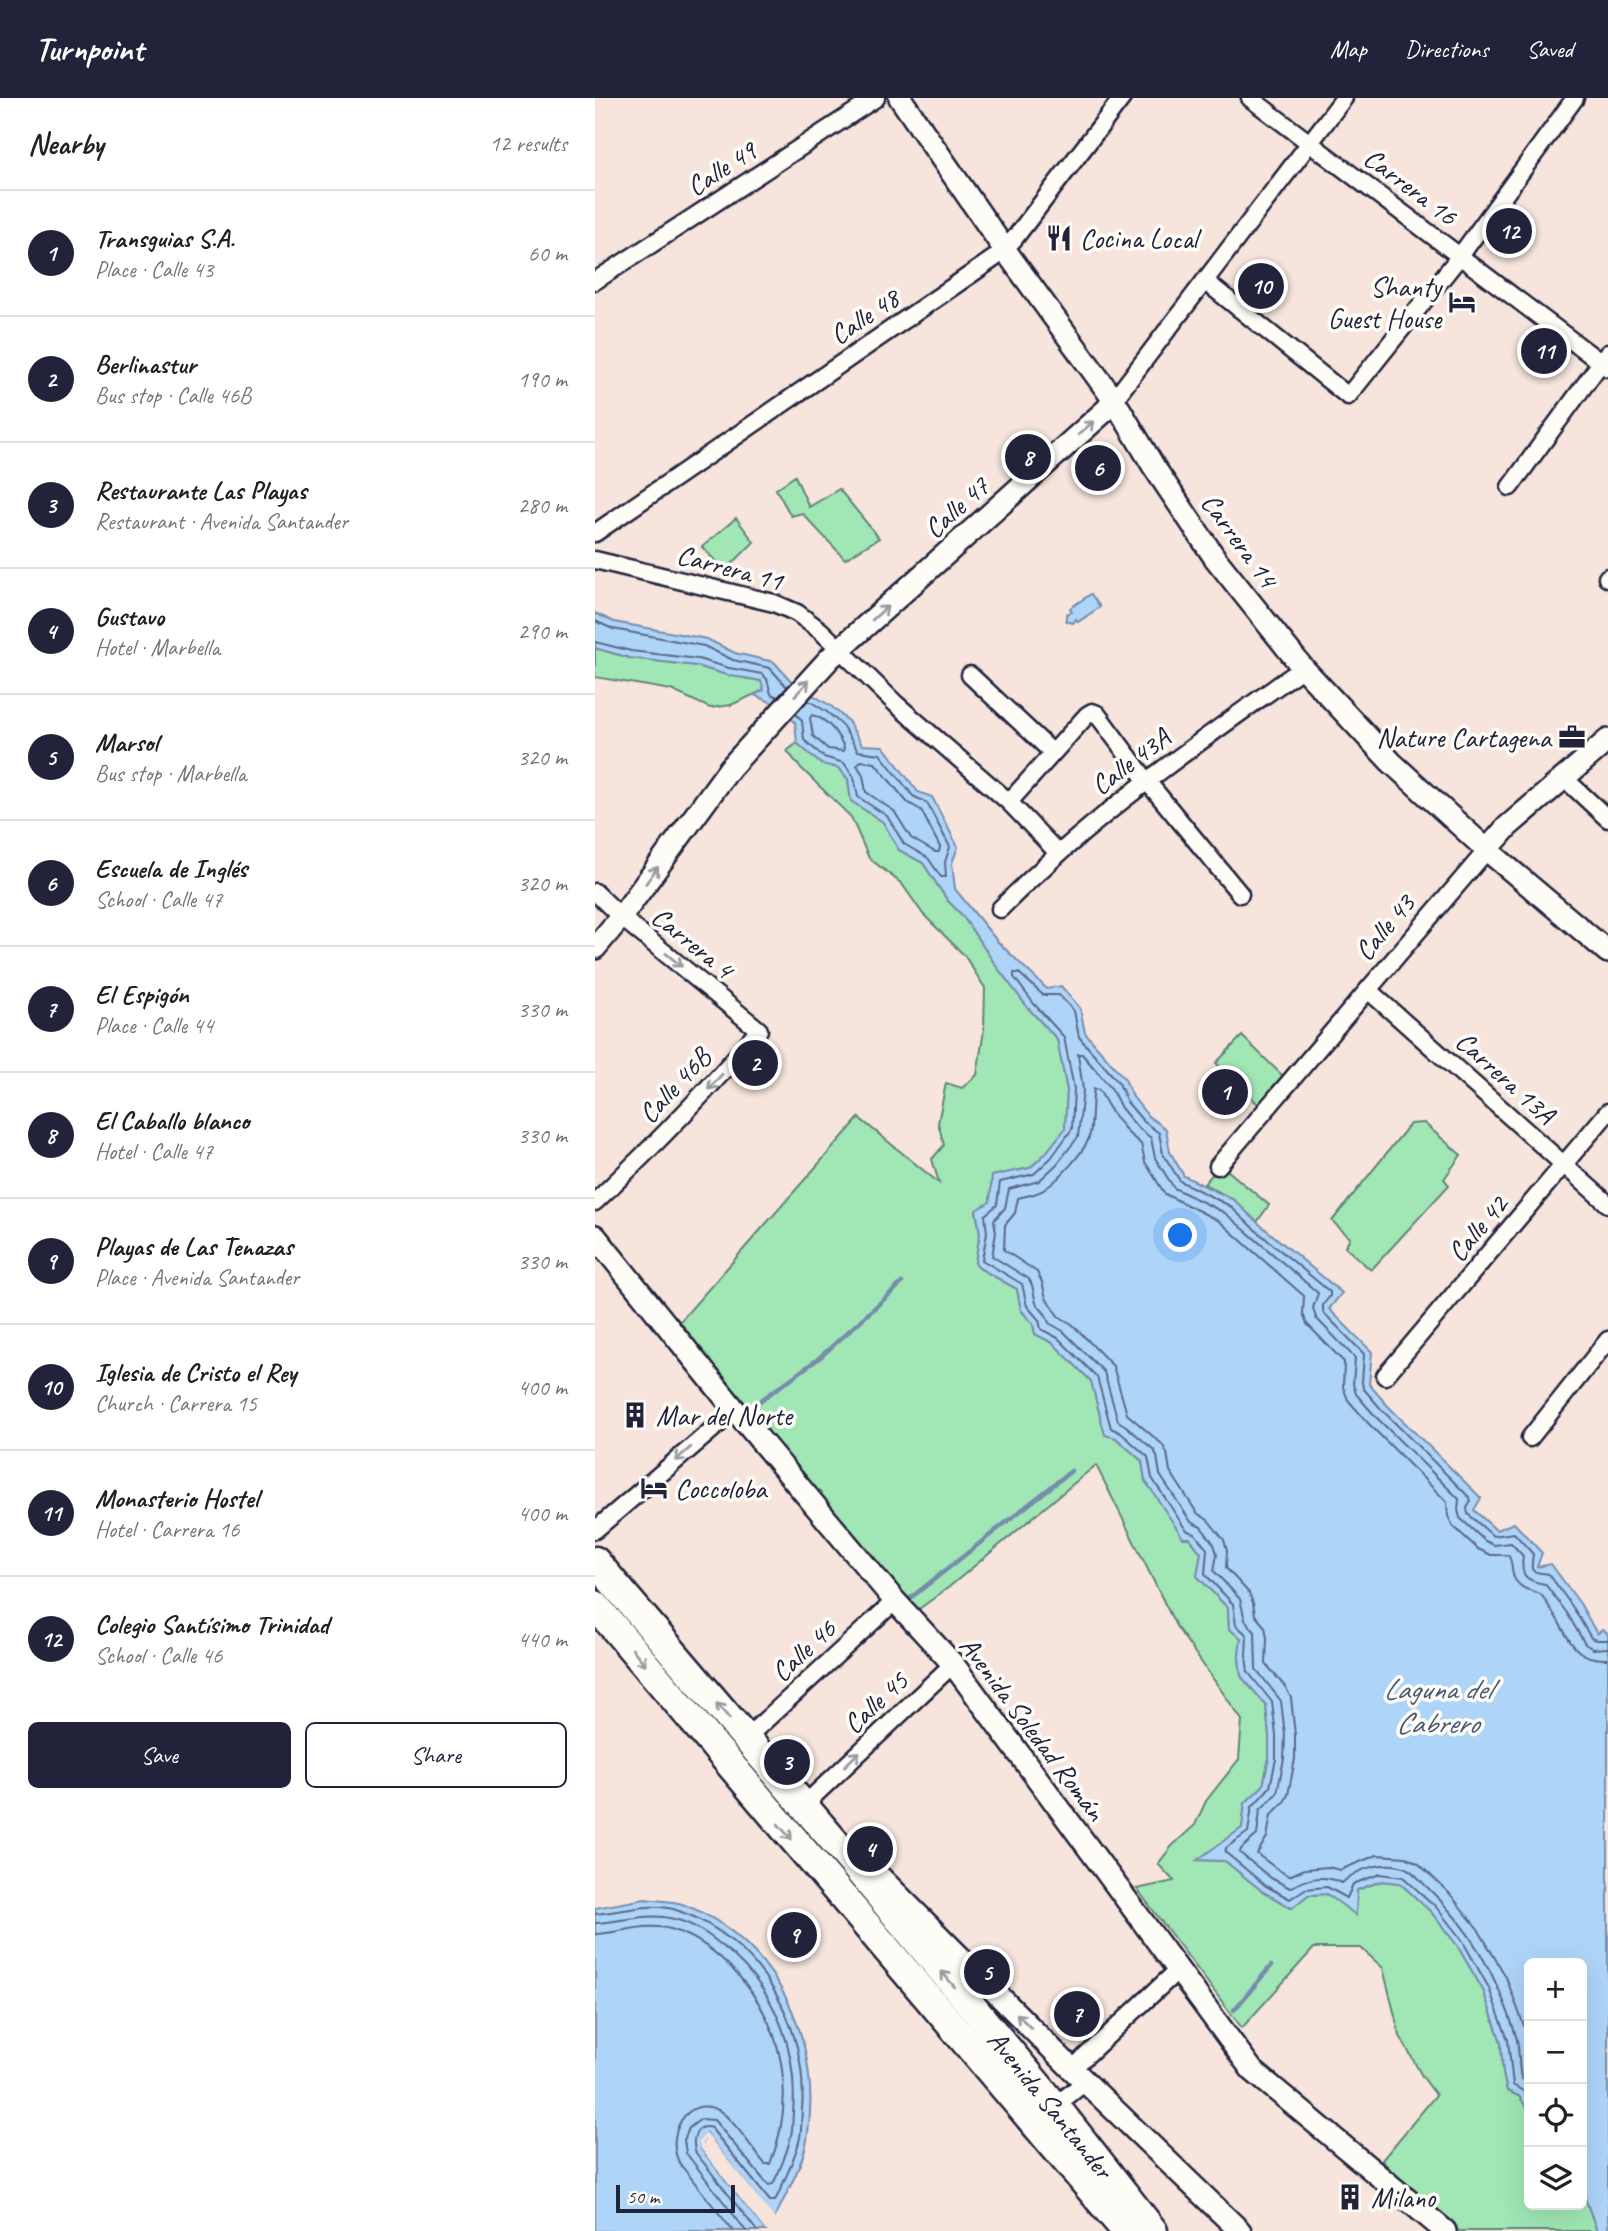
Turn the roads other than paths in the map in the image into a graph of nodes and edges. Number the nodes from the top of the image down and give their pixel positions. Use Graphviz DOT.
graph roads {
  1 [pos="876,98"];
  2 [pos="900,98"];
  3 [pos="1122,98"];
  4 [pos="1249,98"];
  5 [pos="1344,98"];
  6 [pos="1575,98"];
  7 [pos="1310,143"];
  8 [pos="1005,250"];
  9 [pos="1460,256"];
  10 [pos="595,281"];
  11 [pos="1205,281"];
  12 [pos="1606,361"];
  13 [pos="1114,400"];
  14 [pos="1510,488"];
  15 [pos="595,533"];
  16 [pos="595,560"];
  17 [pos="835,654"];
  18 [pos="1303,668"];
  19 [pos="970,675"];
  20 [pos="1608,740"];
  21 [pos="1052,752"];
  22 [pos="1563,777"];
  23 [pos="1146,780"];
  24 [pos="1009,802"];
  25 [pos="1608,819"];
  26 [pos="1487,850"];
  27 [pos="1058,853"];
  28 [pos="595,892"];
  29 [pos="1240,894"];
  30 [pos="1000,909"];
  31 [pos="621,917"];
  32 [pos="595,948"];
  33 [pos="1608,952"];
  34 [pos="1368,990"];
  35 [pos="759,1030"];
  36 [pos="1608,1112"];
  37 [pos="1565,1165"];
  38 [pos="1218,1166"];
  39 [pos="595,1202"];
  40 [pos="1608,1204"];
  41 [pos="595,1236"];
  42 [pos="1608,1340"];
  43 [pos="1385,1376"];
  44 [pos="735,1410"];
  45 [pos="1530,1438"];
  46 [pos="595,1530"];
  47 [pos="595,1561"];
  48 [pos="895,1601"];
  49 [pos="595,1605"];
  50 [pos="953,1664"];
  51 [pos="746,1738"];
  52 [pos="803,1806"];
  53 [pos="839,1847"];
  54 [pos="1178,1970"];
  55 [pos="1078,2075"];
  56 [pos="1044,2114"];
  57 [pos="1126,2231"];
  58 [pos="1153,2231"];
  59 [pos="1240,2231"];
  60 [pos="1445,2231"];
  1 -- 10 [label="street, Calle 49"];
  2 -- 8 [label="street, Carrera 14"];
  3 -- 8 [label="street, Calle 48"];
  4 -- 7 [label="street, Carrera 16"];
  5 -- 7 [label="street, Calle 47"];
  6 -- 9 [label="street"];
  7 -- 9 [label="street, Carrera 16"];
  7 -- 11 [label="street, Calle 47"];
  8 -- 13 [label="street, Carrera 14"];
  8 -- 15 [label="street, Calle 48"];
  9 -- 11 [label="street"];
  9 -- 12 [label="street, Carrera 16"];
  11 -- 13 [label="street, Calle 47"];
  12 -- 14 [label="street"];
  17 -- 13 [label="street, Calle 47, one-way"];
  13 -- 18 [label="street, Carrera 14"];
  16 -- 17 [label="street, Carrera 11"];
  17 -- 24 [label="street, Carrera 11"];
  31 -- 17 [label="street, Calle 47, one-way"];
  18 -- 23 [label="street, Calle 43A"];
  18 -- 26 [label="street, Carrera 14"];
  19 -- 21 [label="street"];
  20 -- 22 [label="street, Calle 43"];
  21 -- 23 [label="street"];
  21 -- 24 [label="street"];
  22 -- 25 [label="street"];
  22 -- 26 [label="street, Calle 43"];
  23 -- 27 [label="street, Calle 43A"];
  23 -- 29 [label="street"];
  24 -- 27 [label="street, Carrera 11"];
  26 -- 33 [label="street, Carrera 14"];
  26 -- 34 [label="street, Calle 43"];
  27 -- 30 [label="street, Calle 43A"];
  28 -- 31 [label="street, Carrera 4"];
  31 -- 32 [label="street, Calle 47"];
  31 -- 35 [label="street, Carrera 4, one-way"];
  34 -- 37 [label="street, Carrera 13A"];
  34 -- 38 [label="street, Calle 43"];
  35 -- 39 [label="street, Calle 46B, one-way"];
  36 -- 37 [label="street, Calle 42"];
  37 -- 40 [label="street, Carrera 13A"];
  37 -- 43 [label="street, Calle 42"];
  41 -- 44 [label="street, Avenida Soledad Román"];
  42 -- 45 [label="street"];
  44 -- 46 [label="street, one-way"];
  44 -- 48 [label="street, Avenida Soledad Román"];
  51 -- 47 [label="highway, Avenida Santander, one-way"];
  48 -- 50 [label="street, Avenida Soledad Román"];
  48 -- 51 [label="street, Calle 46"];
  49 -- 56 [label="highway, Avenida Santander, one-way"];
  52 -- 50 [label="street, Calle 45, one-way"];
  50 -- 54 [label="street, Avenida Soledad Román"];
  51 -- 52 [label="highway, Avenida Santander"];
  52 -- 53 [label="highway, Avenida Santander"];
  55 -- 53 [label="street, one-way"];
  56 -- 53 [label="highway, Avenida Santander, one-way"];
  54 -- 55 [label="street"];
  54 -- 60 [label="street, Avenida Soledad Román"];
  55 -- 56 [label="street"];
  55 -- 59 [label="street"];
  56 -- 57 [label="highway, Avenida Santander"];
  56 -- 58 [label="highway, Avenida Santander"];
}
